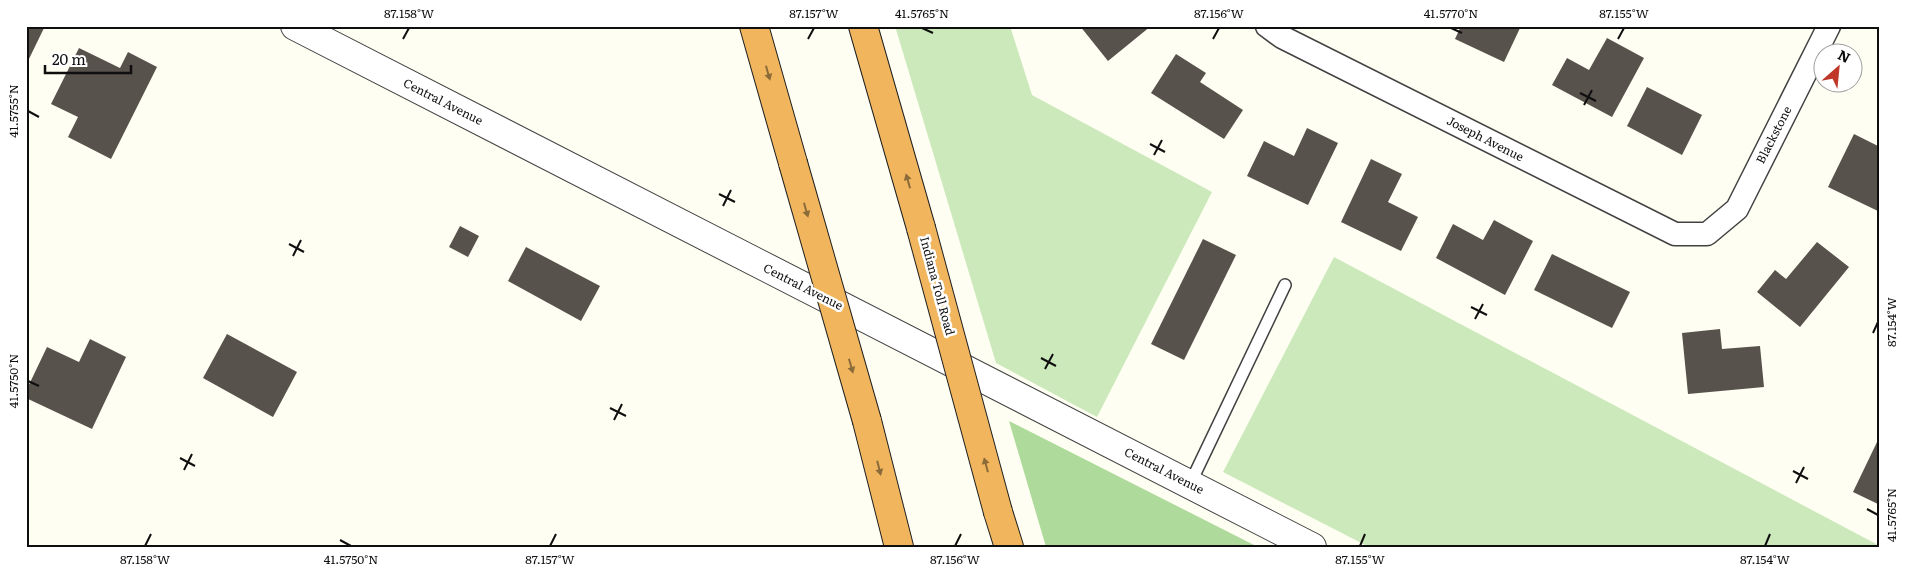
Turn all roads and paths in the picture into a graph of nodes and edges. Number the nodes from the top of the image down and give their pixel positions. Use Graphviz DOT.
graph roads {
  1 [pos="295,26"];
  2 [pos="754,26"];
  3 [pos="863,26"];
  4 [pos="1267,26"];
  5 [pos="1829,26"];
  6 [pos="1707,234"];
  7 [pos="1285,285"];
  8 [pos="1190,484"];
  9 [pos="899,547"];
  10 [pos="1009,547"];
  11 [pos="1312,547"];
  1 -- 8 [label="street, Central Avenue"];
  2 -- 9 [label="highway, one-way, bridge"];
  10 -- 3 [label="highway, Indiana Toll Road, one-way, bridge"];
  4 -- 6 [label="street, Joseph Avenue"];
  5 -- 6 [label="street, Blackstone"];
  7 -- 8 [label="lane"];
  8 -- 11 [label="street, Central Avenue"];
}
